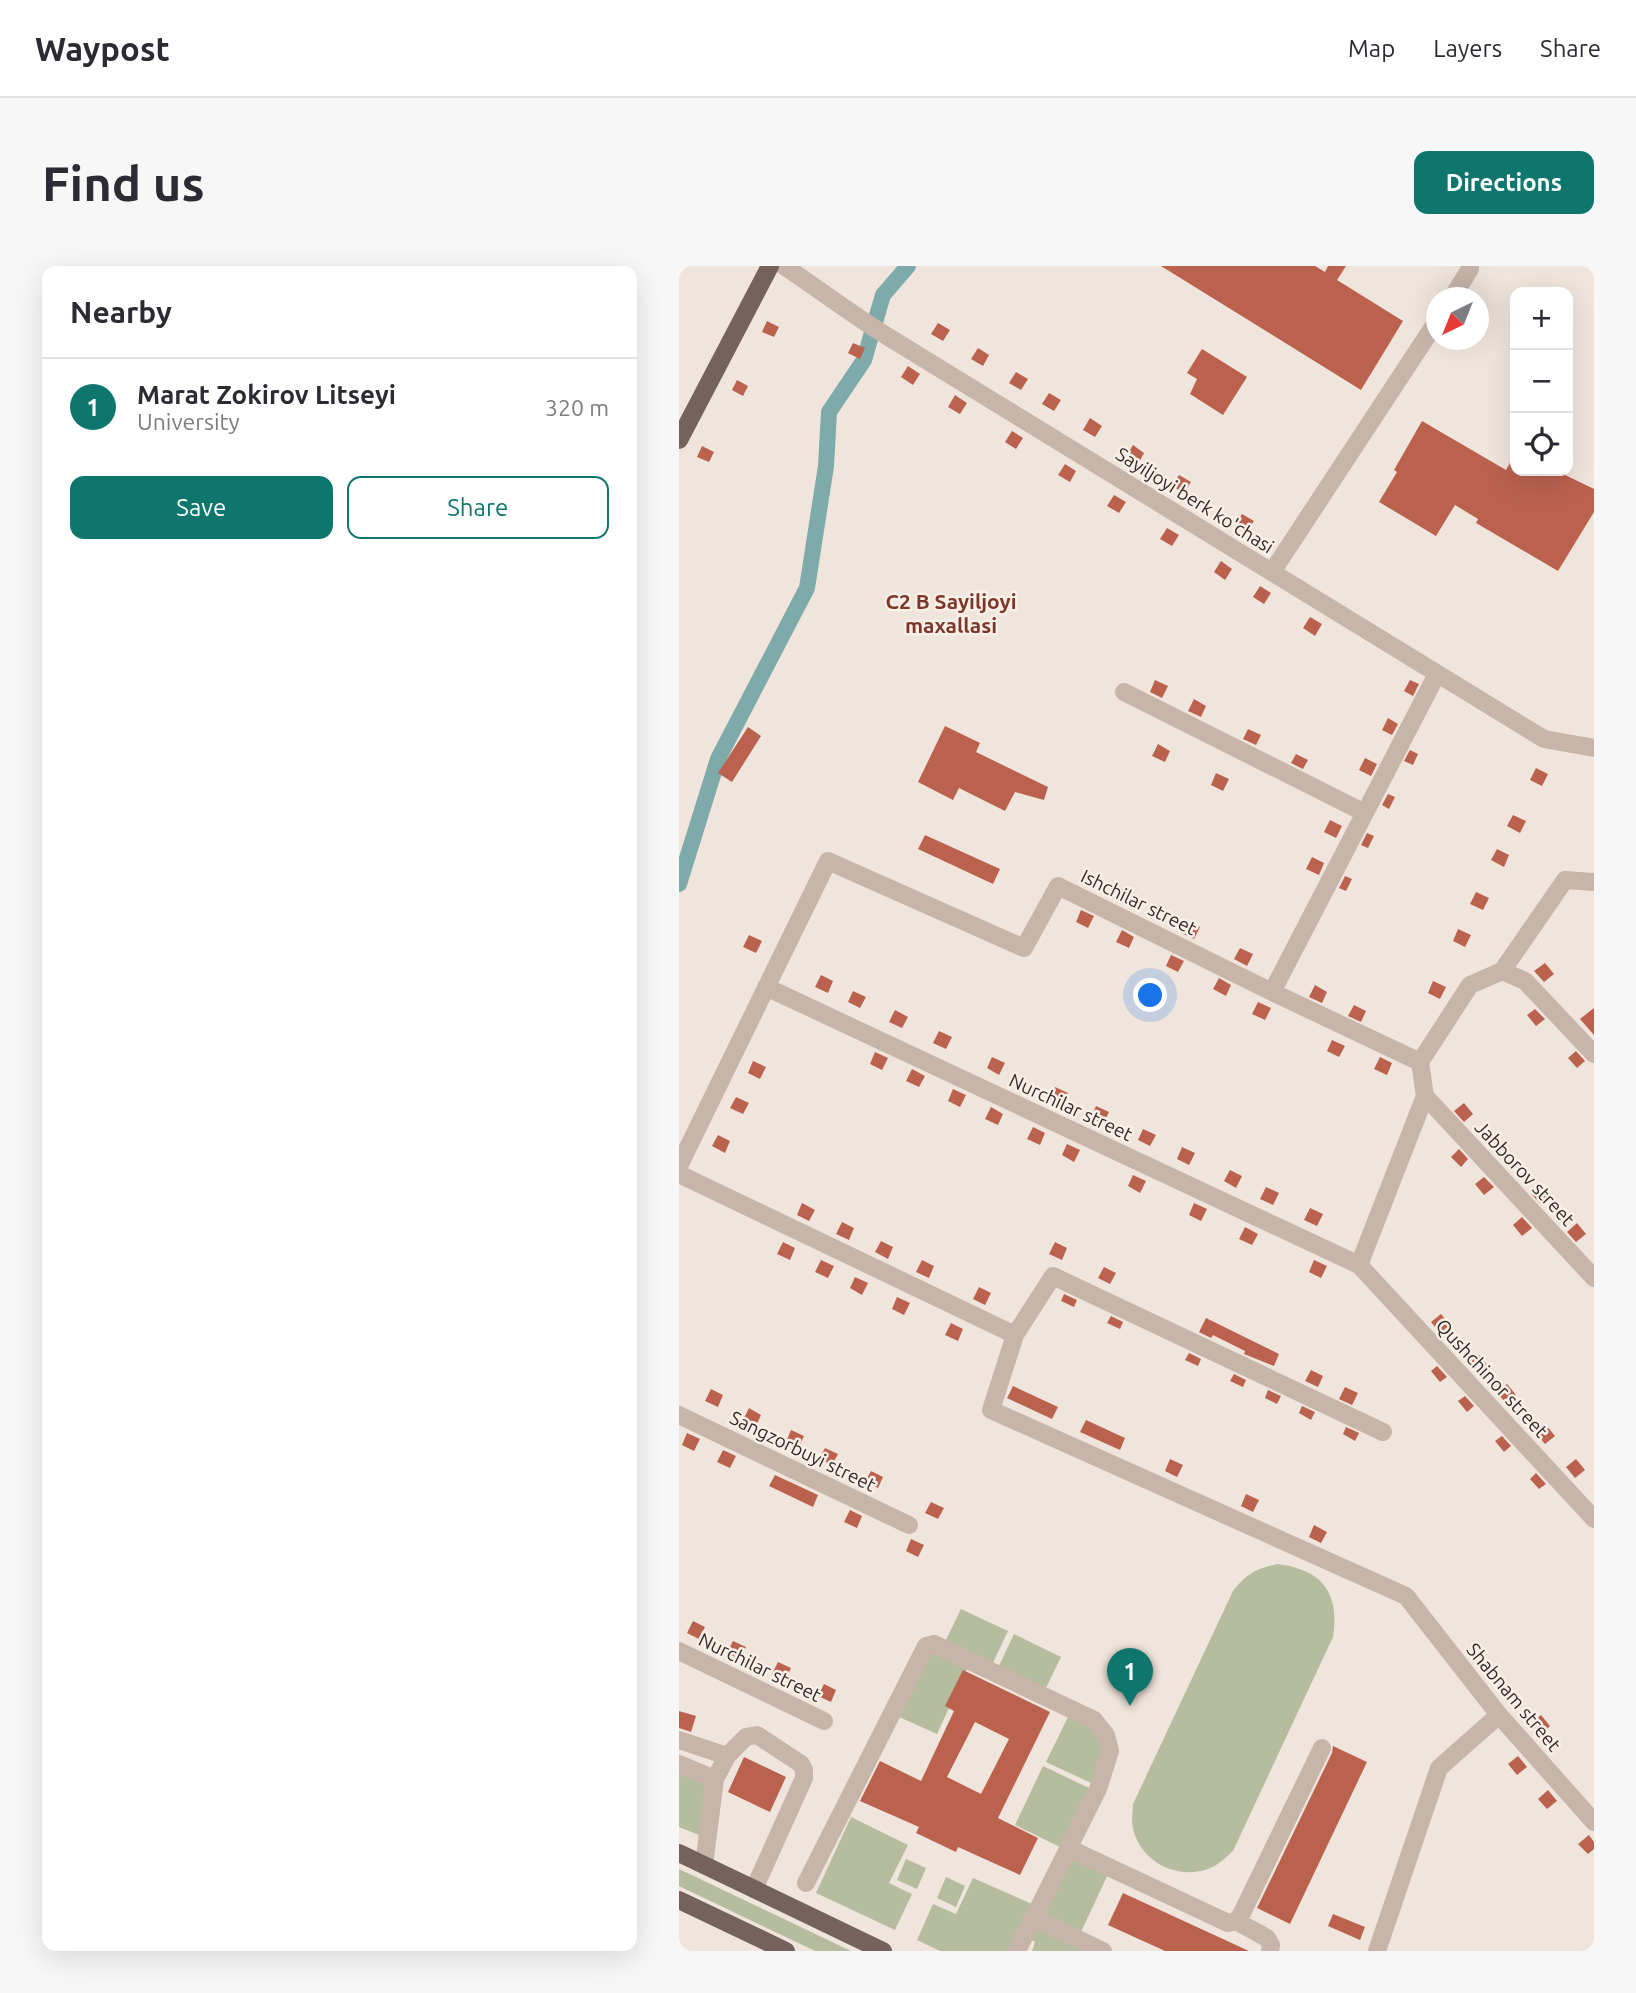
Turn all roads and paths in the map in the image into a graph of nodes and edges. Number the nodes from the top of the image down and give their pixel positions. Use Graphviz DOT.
graph roads {
  1 [pos="770,266"];
  2 [pos="784,266"];
  3 [pos="1470,269"];
  4 [pos="1459,287"];
  5 [pos="1426,338"];
  6 [pos="679,440"];
  7 [pos="1272,572"];
  8 [pos="1437,674"];
  9 [pos="1124,692"];
  10 [pos="1593,742"];
  11 [pos="1365,813"];
  12 [pos="1594,882"];
  13 [pos="1502,971"];
  14 [pos="766,987"];
  15 [pos="1272,992"];
  16 [pos="1594,1054"];
  17 [pos="1420,1062"];
  18 [pos="1425,1096"];
  19 [pos="679,1166"];
  20 [pos="679,1174"];
  21 [pos="1360,1265"];
  22 [pos="1594,1278"];
  23 [pos="1014,1335"];
  24 [pos="679,1415"];
  25 [pos="1383,1432"];
  26 [pos="1594,1519"];
  27 [pos="909,1525"];
  28 [pos="679,1651"];
  29 [pos="1499,1715"];
  30 [pos="824,1721"];
  31 [pos="679,1740"];
  32 [pos="1322,1748"];
  33 [pos="727,1756"];
  34 [pos="679,1764"];
  35 [pos="715,1779"];
  36 [pos="1594,1822"];
  37 [pos="1068,1848"];
  38 [pos="679,1853"];
  39 [pos="704,1865"];
  40 [pos="806,1883"];
  41 [pos="754,1889"];
  42 [pos="679,1900"];
  43 [pos="1034,1918"];
  44 [pos="1236,1921"];
  45 [pos="786,1951"];
  46 [pos="883,1951"];
  47 [pos="1017,1951"];
  48 [pos="1103,1951"];
  49 [pos="1270,1951"];
  50 [pos="1377,1951"];
  1 -- 6 [label="main road"];
  2 -- 7 [label="street, Sayiljoyi berk ko'chasi"];
  3 -- 4 [label="street"];
  5 -- 7 [label="street"];
  7 -- 8 [label="street, Sayiljoyi berk ko'chasi"];
  8 -- 10 [label="street, Sayiljoyi berk ko'chasi"];
  8 -- 11 [label="street"];
  9 -- 11 [label="street"];
  11 -- 15 [label="street"];
  12 -- 13 [label="street"];
  13 -- 16 [label="street"];
  13 -- 17 [label="street"];
  14 -- 15 [label="street, Ishchilar street"];
  14 -- 19 [label="street"];
  14 -- 21 [label="street, Nurchilar street"];
  15 -- 17 [label="street, Ishchilar street"];
  17 -- 18 [label="street"];
  18 -- 21 [label="street"];
  18 -- 22 [label="street, Jabborov street"];
  20 -- 23 [label="street"];
  21 -- 26 [label="street, Qushchinor street"];
  23 -- 25 [label="street"];
  23 -- 29 [label="street, Shabnam street"];
  24 -- 27 [label="street, Sangzorbuyi street"];
  28 -- 30 [label="street, Nurchilar street"];
  29 -- 36 [label="street, Shabnam street"];
  29 -- 50 [label="street"];
  31 -- 33 [label="street"];
  32 -- 44 [label="street"];
  33 -- 35 [label="street"];
  33 -- 41 [label="street"];
  34 -- 35 [label="street"];
  35 -- 39 [label="street"];
  37 -- 40 [label="street"];
  37 -- 43 [label="street"];
  37 -- 44 [label="street"];
  38 -- 39 [label="main road"];
  39 -- 41 [label="main road"];
  41 -- 46 [label="main road"];
  42 -- 45 [label="main road"];
  43 -- 47 [label="street"];
  43 -- 48 [label="street"];
  44 -- 49 [label="street"];
}
